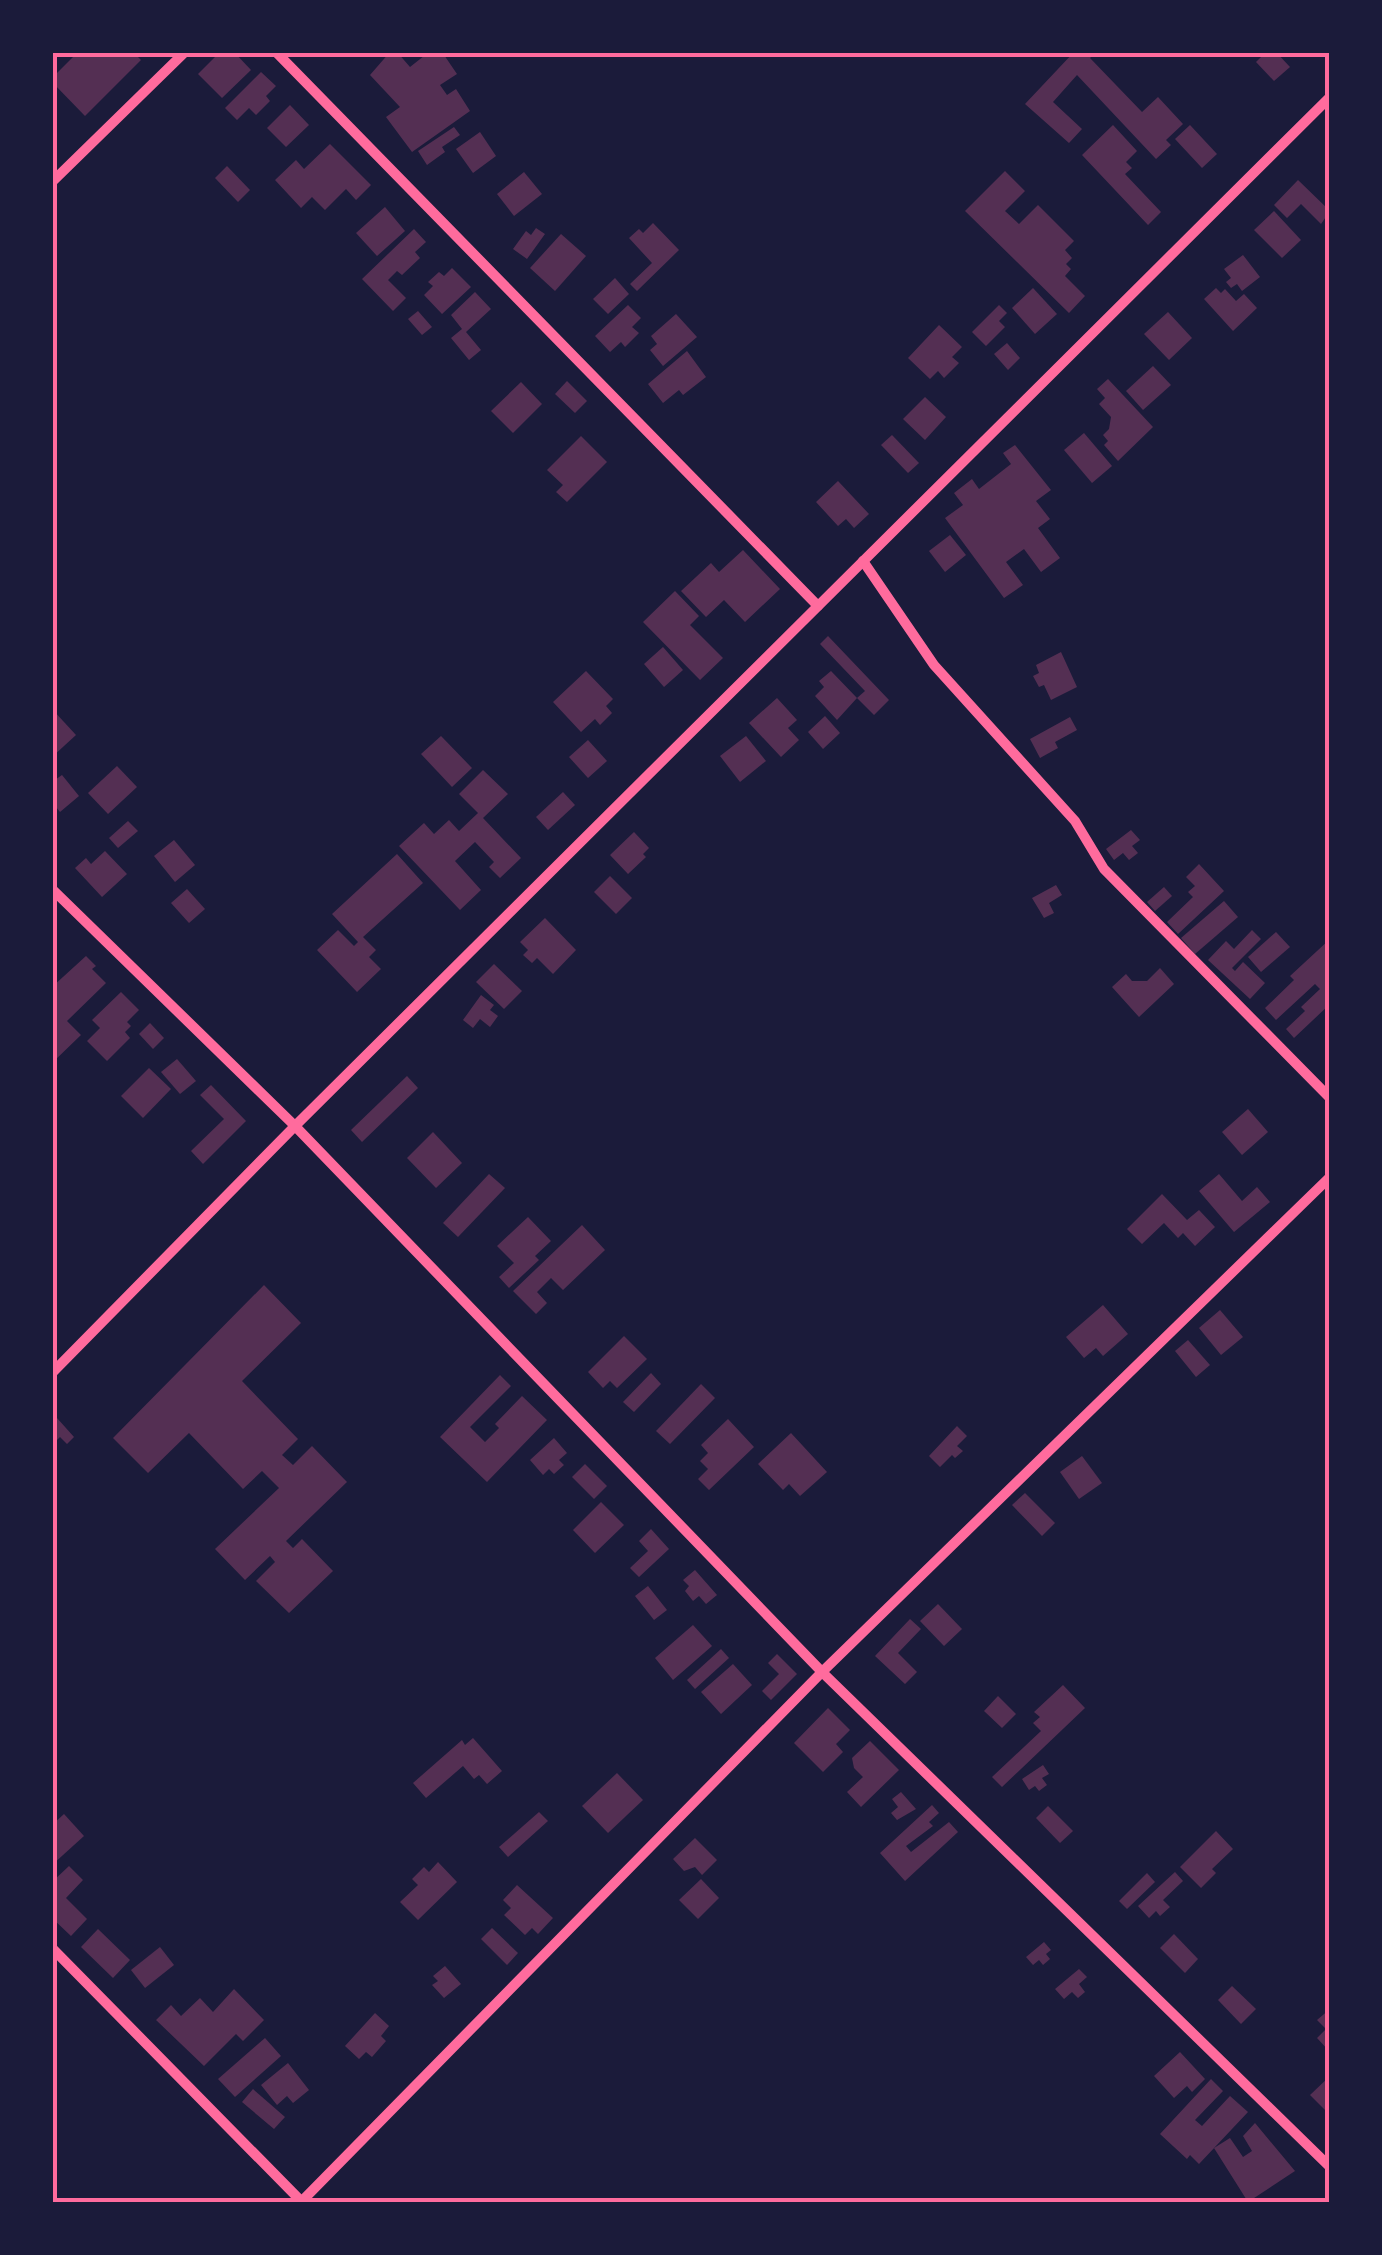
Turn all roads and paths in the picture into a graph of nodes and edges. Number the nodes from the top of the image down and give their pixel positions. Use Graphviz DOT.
graph roads {
  1 [pos="185,52"];
  2 [pos="276,52"];
  3 [pos="1330,97"];
  4 [pos="52,182"];
  5 [pos="863,562"];
  6 [pos="818,606"];
  7 [pos="52,890"];
  8 [pos="1330,1098"];
  9 [pos="295,1126"];
  10 [pos="1330,1177"];
  11 [pos="52,1373"];
  12 [pos="822,1672"];
  13 [pos="52,1948"];
  14 [pos="1330,2166"];
  15 [pos="301,2202"];
  1 -- 4 [label="street"];
  2 -- 6 [label="street"];
  3 -- 5 [label="street"];
  5 -- 6 [label="street"];
  5 -- 8 [label="street"];
  6 -- 9 [label="street"];
  7 -- 9 [label="street"];
  9 -- 11 [label="street"];
  9 -- 12 [label="street"];
  10 -- 12 [label="street"];
  12 -- 14 [label="street"];
  12 -- 15 [label="street"];
  13 -- 15 [label="street"];
}
